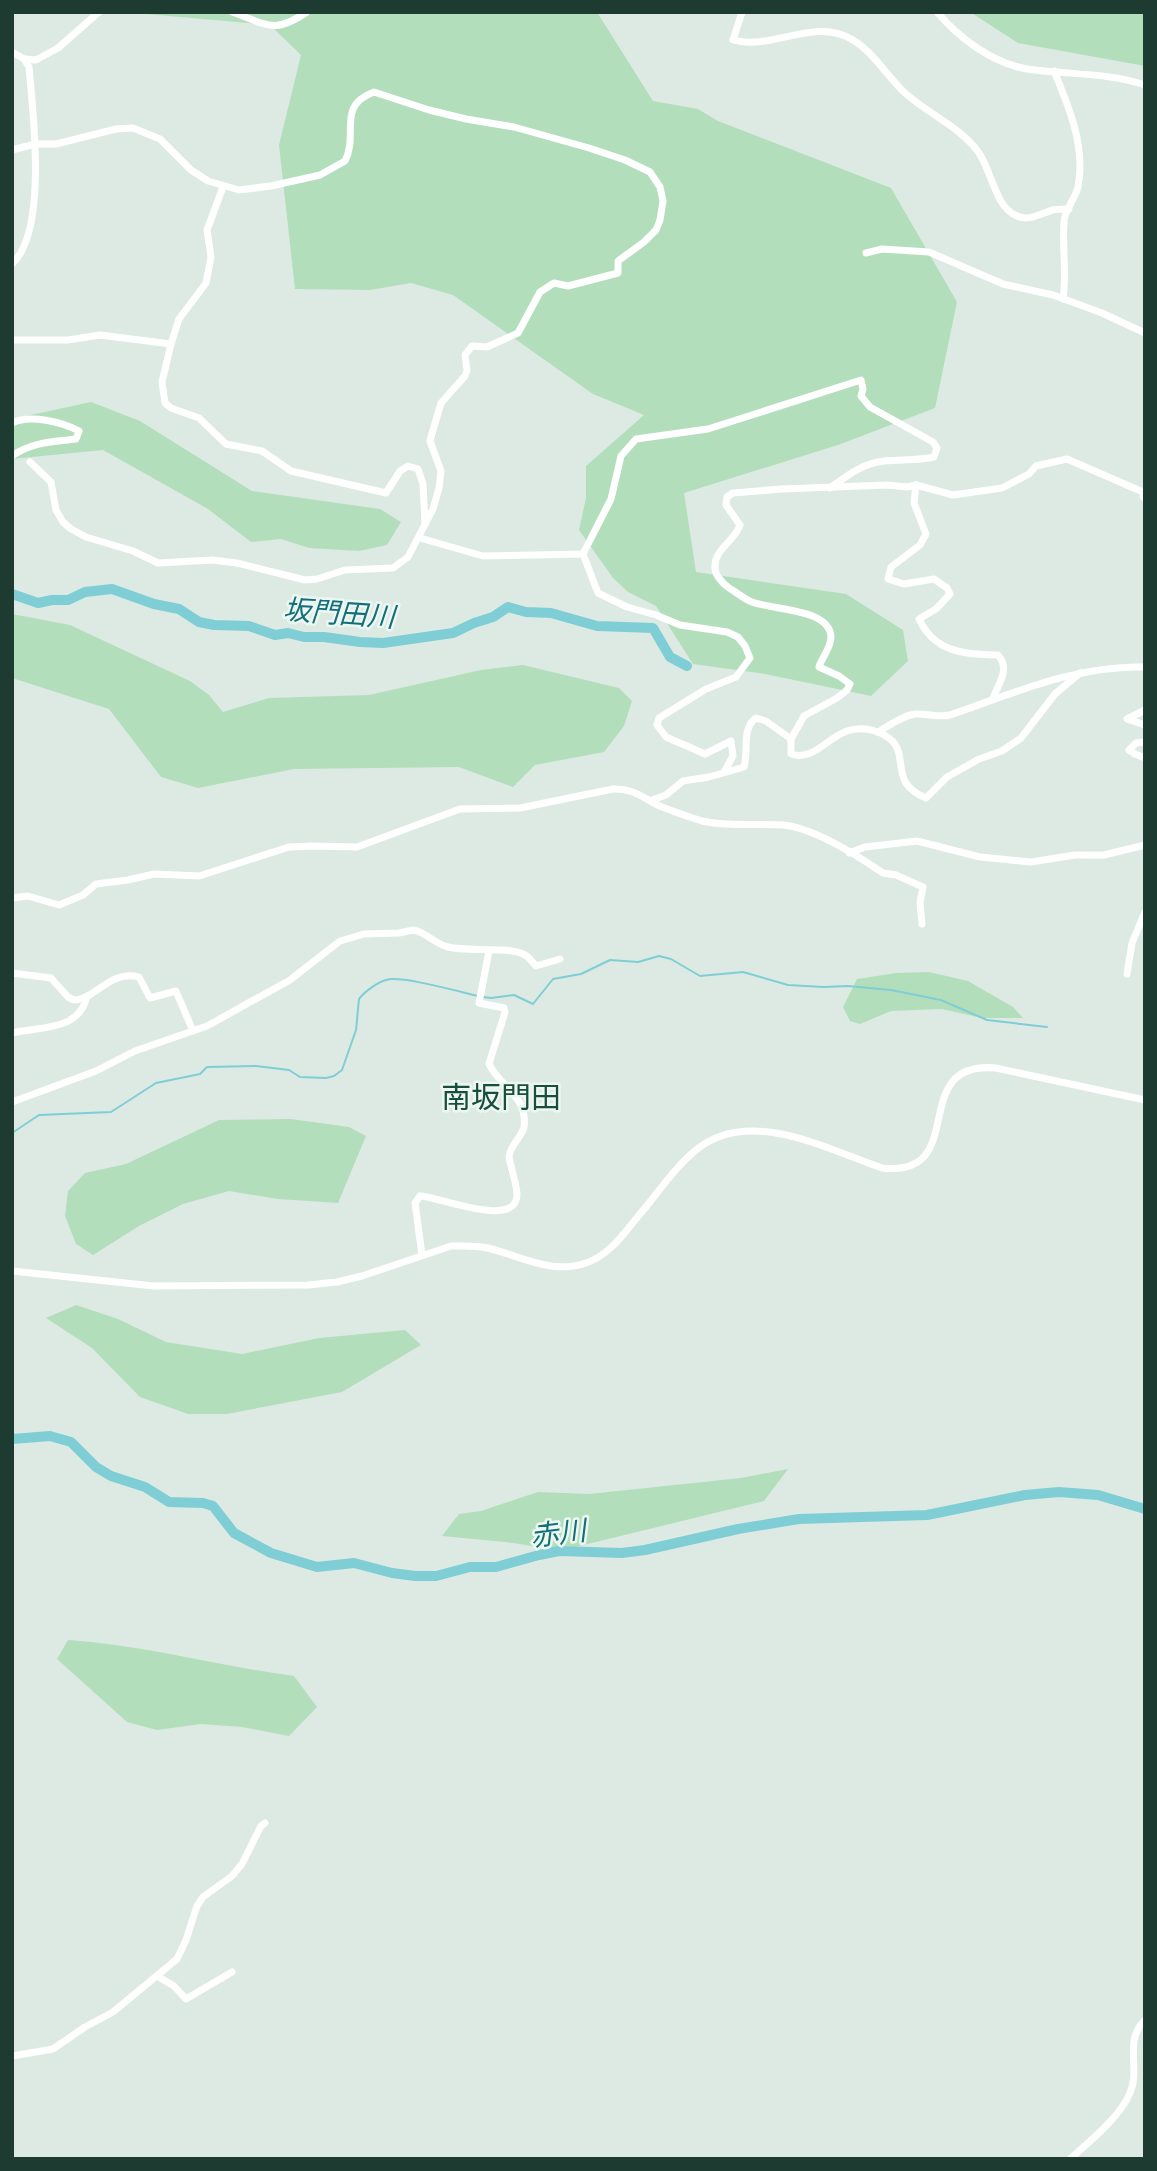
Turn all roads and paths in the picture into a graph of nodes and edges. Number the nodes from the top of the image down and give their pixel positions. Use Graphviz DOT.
graph roads {
  1 [pos="99,12"];
  2 [pos="232,12"];
  3 [pos="307,12"];
  4 [pos="743,12"];
  5 [pos="937,12"];
  6 [pos="12,52"];
  7 [pos="24,59"];
  8 [pos="1054,71"];
  9 [pos="1145,85"];
  10 [pos="35,144"];
  11 [pos="12,150"];
  12 [pos="223,187"];
  13 [pos="1069,209"];
  14 [pos="866,253"];
  15 [pos="12,264"];
  16 [pos="1063,299"];
  17 [pos="1145,333"];
  18 [pos="12,340"];
  19 [pos="171,344"];
  20 [pos="12,423"];
  21 [pos="12,456"];
  22 [pos="30,462"];
  23 [pos="916,485"];
  24 [pos="830,488"];
  25 [pos="1145,498"];
  26 [pos="425,524"];
  27 [pos="420,538"];
  28 [pos="583,554"];
  29 [pos="1145,667"];
  30 [pos="1080,673"];
  31 [pos="992,700"];
  32 [pos="1145,710"];
  33 [pos="1145,725"];
  34 [pos="878,732"];
  35 [pos="791,739"];
  36 [pos="1145,742"];
  37 [pos="1145,758"];
  38 [pos="724,772"];
  39 [pos="652,800"];
  40 [pos="1145,845"];
  41 [pos="849,853"];
  42 [pos="12,898"];
  43 [pos="1145,912"];
  44 [pos="922,924"];
  45 [pos="489,951"];
  46 [pos="560,958"];
  47 [pos="12,972"];
  48 [pos="1127,974"];
  49 [pos="87,996"];
  50 [pos="193,1031"];
  51 [pos="12,1033"];
  52 [pos="1145,1100"];
  53 [pos="12,1102"];
  54 [pos="422,1255"];
  55 [pos="12,1271"];
  56 [pos="265,1823"];
  57 [pos="232,1972"];
  58 [pos="157,1976"];
  59 [pos="1145,2020"];
  60 [pos="12,2056"];
  61 [pos="1070,2159"];
  1 -- 7 [label="street"];
  2 -- 3 [label="street"];
  4 -- 13 [label="street"];
  5 -- 8 [label="street"];
  6 -- 7 [label="street"];
  7 -- 10 [label="street"];
  8 -- 9 [label="street"];
  8 -- 13 [label="street"];
  10 -- 11 [label="street"];
  10 -- 12 [label="street"];
  10 -- 15 [label="street"];
  12 -- 19 [label="street"];
  12 -- 26 [label="street"];
  13 -- 16 [label="street"];
  14 -- 16 [label="street"];
  16 -- 17 [label="street"];
  18 -- 19 [label="street"];
  19 -- 26 [label="street"];
  20 -- 21 [label="street"];
  22 -- 27 [label="street"];
  23 -- 24 [label="street"];
  23 -- 25 [label="street"];
  23 -- 31 [label="street"];
  24 -- 28 [label="street"];
  24 -- 35 [label="street"];
  26 -- 27 [label="street"];
  27 -- 28 [label="street"];
  28 -- 38 [label="street"];
  29 -- 30 [label="street"];
  30 -- 31 [label="street"];
  30 -- 34 [label="street"];
  31 -- 34 [label="street"];
  32 -- 33 [label="street"];
  34 -- 35 [label="street"];
  35 -- 38 [label="street"];
  36 -- 37 [label="street"];
  38 -- 39 [label="street"];
  39 -- 41 [label="street"];
  39 -- 42 [label="street"];
  40 -- 41 [label="street"];
  41 -- 44 [label="street"];
  43 -- 48 [label="street"];
  45 -- 46 [label="street"];
  45 -- 50 [label="street"];
  45 -- 54 [label="street"];
  47 -- 49 [label="street"];
  49 -- 50 [label="street"];
  49 -- 51 [label="street"];
  50 -- 53 [label="street"];
  52 -- 54 [label="street"];
  54 -- 55 [label="street"];
  56 -- 58 [label="street"];
  57 -- 58 [label="street"];
  58 -- 60 [label="street"];
  59 -- 61 [label="street"];
}
